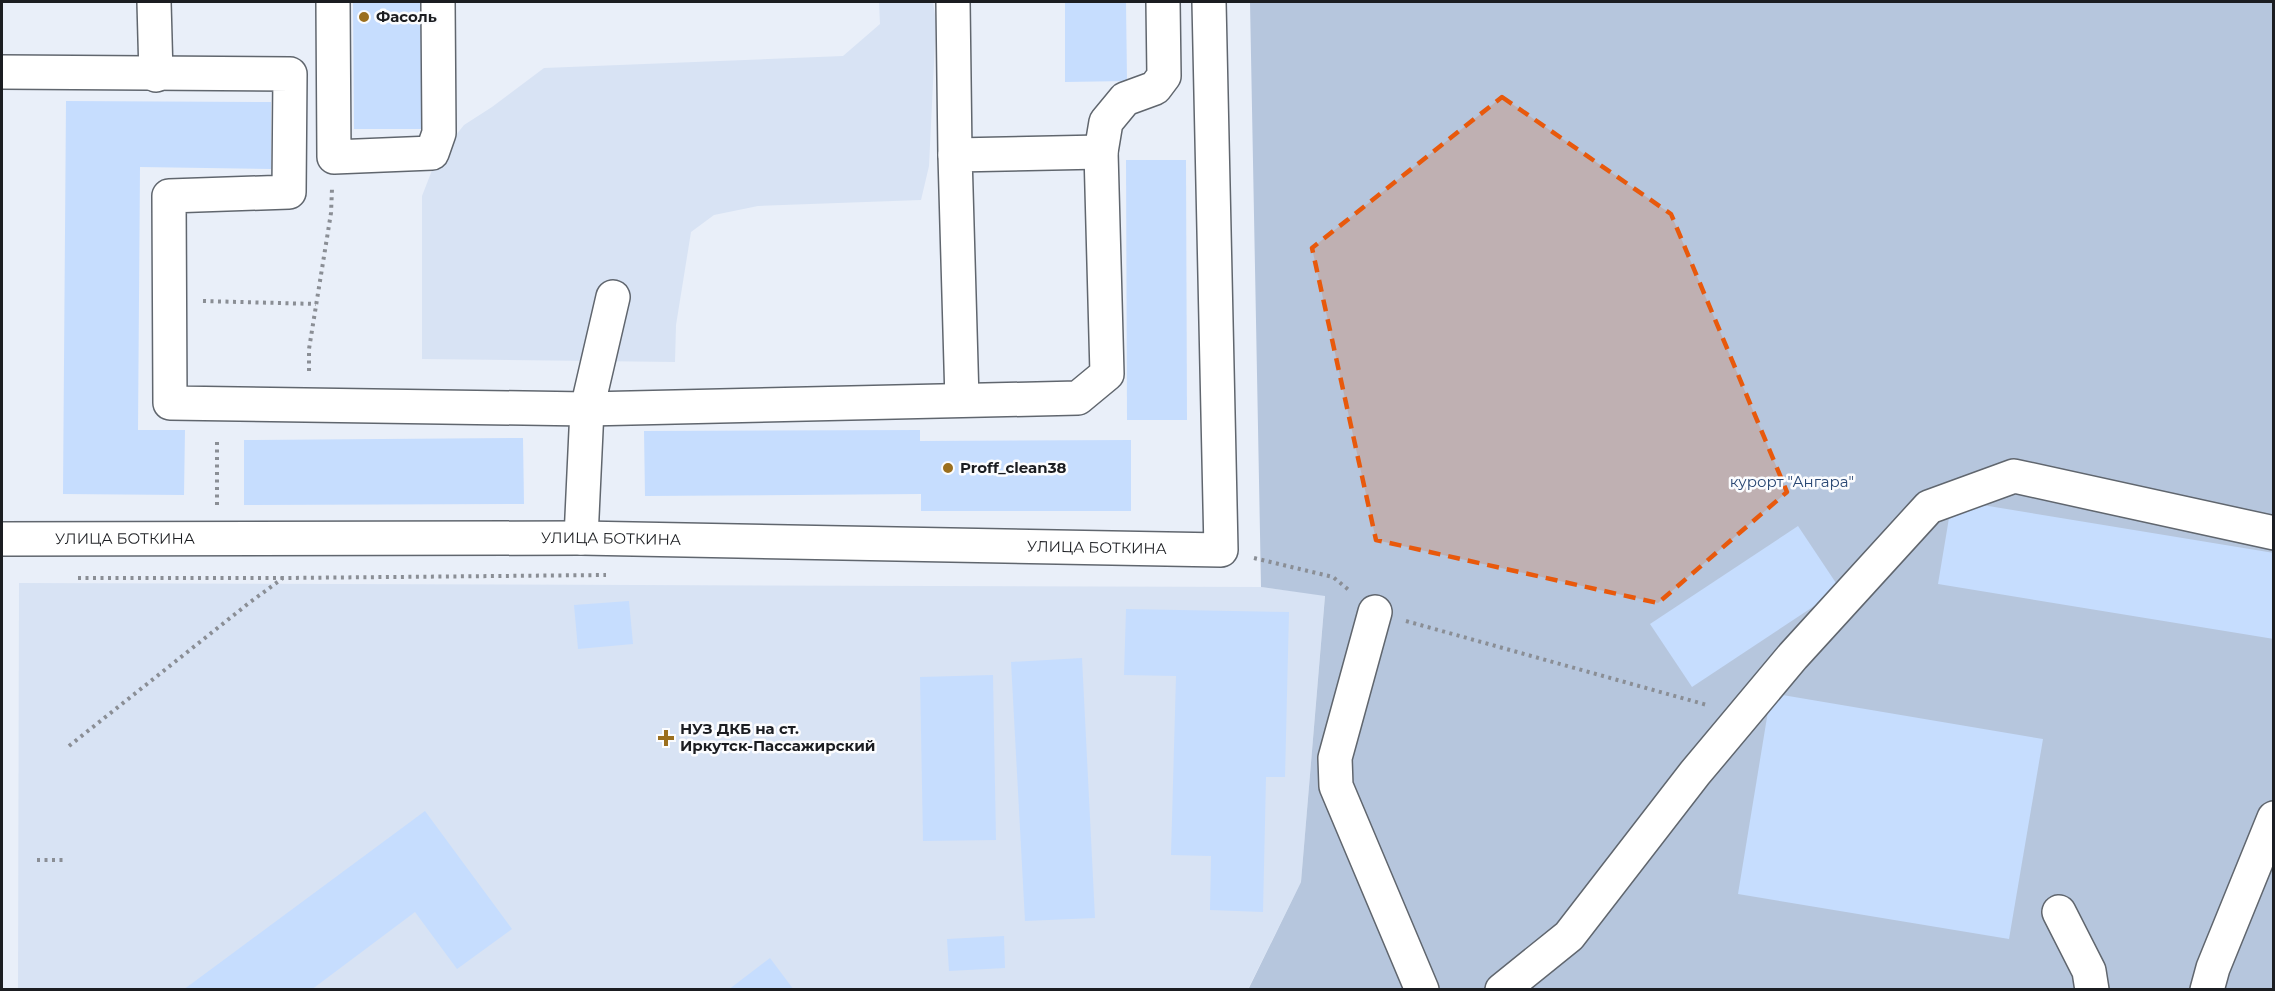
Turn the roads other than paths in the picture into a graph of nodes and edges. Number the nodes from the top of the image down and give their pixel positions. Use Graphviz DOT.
graph roads {
  1 [pos="154,2"];
  2 [pos="333,2"];
  3 [pos="438,2"];
  4 [pos="953,2"];
  5 [pos="1163,2"];
  6 [pos="1209,2"];
  7 [pos="2,72"];
  8 [pos="156,75"];
  9 [pos="1101,152"];
  10 [pos="955,155"];
  11 [pos="614,297"];
  12 [pos="962,400"];
  13 [pos="587,409"];
  14 [pos="2274,533"];
  15 [pos="581,538"];
  16 [pos="2,539"];
  17 [pos="1375,612"];
  18 [pos="2274,818"];
  19 [pos="2059,912"];
  20 [pos="1422,990"];
  21 [pos="1502,990"];
  22 [pos="2092,990"];
  23 [pos="2207,990"];
  1 -- 8 [label="street"];
  2 -- 3 [label="street"];
  4 -- 10 [label="street"];
  5 -- 9 [label="street"];
  6 -- 15 [label="street, УЛИЦА БОТКИНА"];
  7 -- 8 [label="street"];
  8 -- 13 [label="street"];
  9 -- 10 [label="street"];
  9 -- 12 [label="street"];
  10 -- 12 [label="street"];
  11 -- 13 [label="street"];
  12 -- 13 [label="street"];
  13 -- 15 [label="street"];
  14 -- 21 [label="street"];
  15 -- 16 [label="street, УЛИЦА БОТКИНА"];
  17 -- 20 [label="street"];
  18 -- 23 [label="street"];
  19 -- 22 [label="street"];
}
